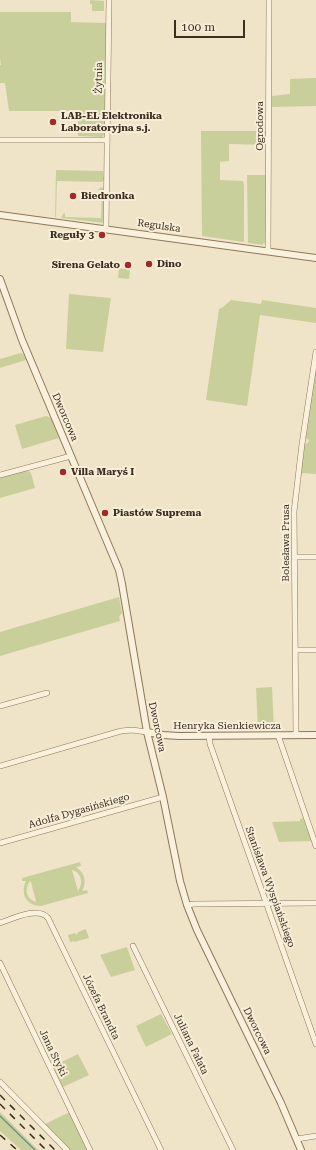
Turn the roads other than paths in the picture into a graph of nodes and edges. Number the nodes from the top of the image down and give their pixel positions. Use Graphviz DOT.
graph roads {
  1 [pos="109,0"];
  2 [pos="269,0"];
  3 [pos="0,140"];
  4 [pos="107,140"];
  5 [pos="0,215"];
  6 [pos="106,228"];
  7 [pos="268,251"];
  8 [pos="316,258"];
  9 [pos="0,279"];
  10 [pos="316,352"];
  11 [pos="71,456"];
  12 [pos="0,475"];
  13 [pos="294,557"];
  14 [pos="316,557"];
  15 [pos="295,650"];
  16 [pos="316,650"];
  17 [pos="47,693"];
  18 [pos="0,706"];
  19 [pos="147,732"];
  20 [pos="278,735"];
  21 [pos="296,735"];
  22 [pos="316,735"];
  23 [pos="209,736"];
  24 [pos="0,766"];
  25 [pos="163,797"];
  26 [pos="0,843"];
  27 [pos="316,846"];
  28 [pos="267,903"];
  29 [pos="316,903"];
  30 [pos="187,905"];
  31 [pos="0,923"];
  32 [pos="133,946"];
  33 [pos="0,963"];
  34 [pos="316,1044"];
  35 [pos="0,1082"];
  36 [pos="316,1136"];
  37 [pos="297,1139"];
  38 [pos="67,1150"];
  39 [pos="90,1150"];
  40 [pos="161,1150"];
  41 [pos="233,1150"];
  42 [pos="301,1150"];
  1 -- 4 [label="street, Żytnia"];
  2 -- 7 [label="street, Ogrodowa"];
  3 -- 4 [label="street"];
  4 -- 6 [label="street, Żytnia"];
  5 -- 6 [label="street, Regulska"];
  6 -- 7 [label="street, Regulska"];
  7 -- 8 [label="street, Regulska"];
  9 -- 11 [label="street, Dworcowa"];
  10 -- 13 [label="street, Bolesława Prusa"];
  11 -- 12 [label="street"];
  11 -- 19 [label="street, Dworcowa"];
  13 -- 14 [label="street"];
  13 -- 15 [label="street, Bolesława Prusa"];
  15 -- 16 [label="street"];
  15 -- 21 [label="street, Bolesława Prusa"];
  17 -- 18 [label="street"];
  19 -- 23 [label="street, Henryka Sienkiewicza"];
  19 -- 24 [label="street, Henryka Sienkiewicza"];
  19 -- 25 [label="street, Dworcowa"];
  20 -- 21 [label="street, Henryka Sienkiewicza"];
  20 -- 23 [label="street, Henryka Sienkiewicza"];
  20 -- 27 [label="street"];
  21 -- 22 [label="street, Henryka Sienkiewicza"];
  23 -- 28 [label="street, Stanisława Wyspiańskiego"];
  25 -- 26 [label="street, Adolfa Dygasińskiego"];
  25 -- 30 [label="street, Dworcowa"];
  28 -- 29 [label="street"];
  28 -- 30 [label="street"];
  28 -- 34 [label="street, Stanisława Wyspiańskiego"];
  30 -- 37 [label="street, Dworcowa"];
  31 -- 40 [label="street, Józefa Brandta"];
  32 -- 41 [label="street, Juliana Fałata"];
  33 -- 39 [label="street, Jana Styki"];
  35 -- 38 [label="street"];
  36 -- 37 [label="street"];
  37 -- 42 [label="street, Dworcowa"];
}
